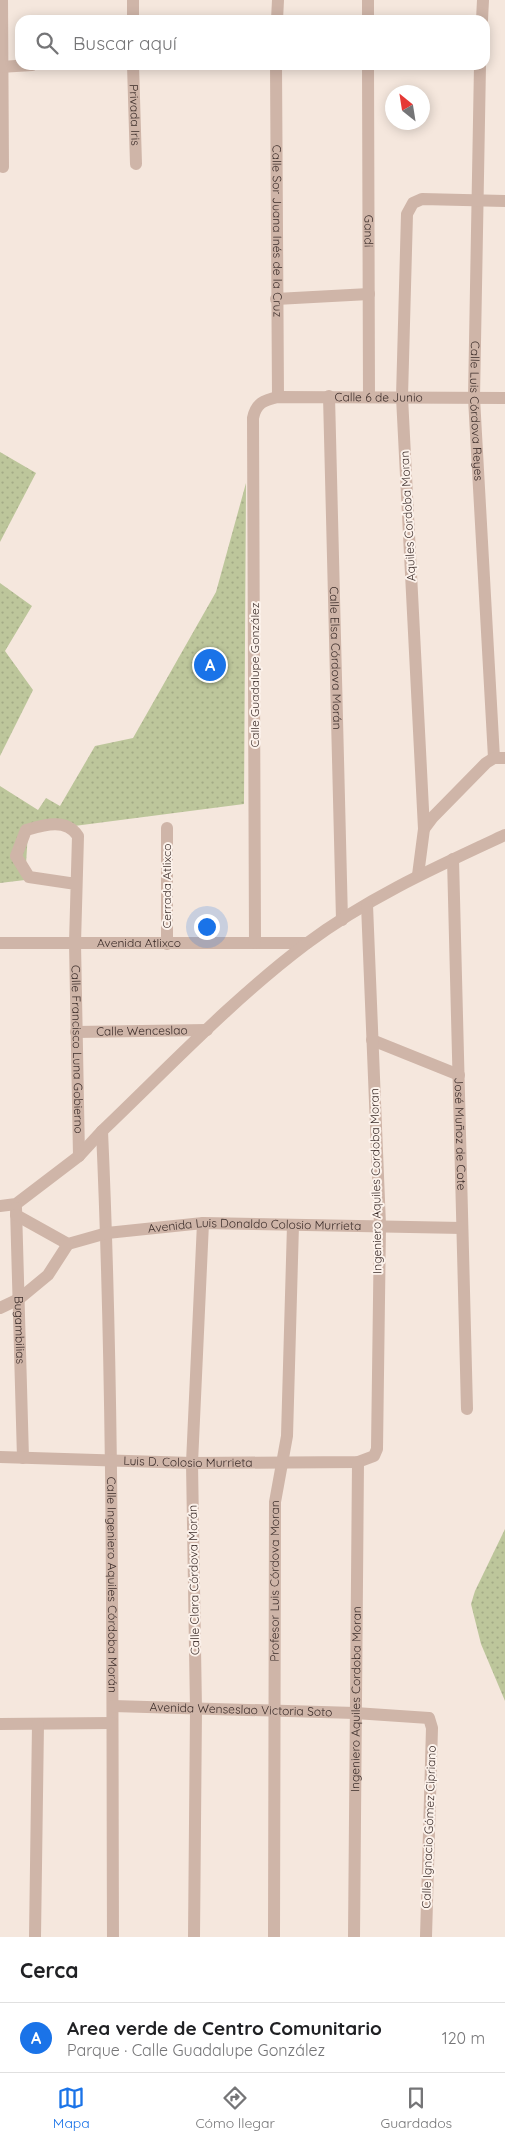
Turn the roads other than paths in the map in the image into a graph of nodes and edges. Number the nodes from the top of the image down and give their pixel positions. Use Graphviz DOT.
graph roads {
  1 [pos="2,0"];
  2 [pos="133,0"];
  3 [pos="278,0"];
  4 [pos="368,0"];
  5 [pos="483,0"];
  6 [pos="133,15"];
  7 [pos="277,15"];
  8 [pos="368,15"];
  9 [pos="482,15"];
  10 [pos="15,66"];
  11 [pos="1,67"];
  12 [pos="133,70"];
  13 [pos="276,70"];
  14 [pos="368,70"];
  15 [pos="480,70"];
  16 [pos="136,164"];
  17 [pos="3,167"];
  18 [pos="477,200"];
  19 [pos="505,201"];
  20 [pos="369,294"];
  21 [pos="276,299"];
  22 [pos="329,396"];
  23 [pos="278,397"];
  24 [pos="369,397"];
  25 [pos="402,398"];
  26 [pos="474,398"];
  27 [pos="505,398"];
  28 [pos="256,408"];
  29 [pos="505,744"];
  30 [pos="499,758"];
  31 [pos="167,828"];
  32 [pos="424,829"];
  33 [pos="505,836"];
  34 [pos="453,859"];
  35 [pos="418,875"];
  36 [pos="76,884"];
  37 [pos="367,905"];
  38 [pos="342,920"];
  39 [pos="0,943"];
  40 [pos="75,943"];
  41 [pos="255,943"];
  42 [pos="307,943"];
  43 [pos="167,944"];
  44 [pos="207,1030"];
  45 [pos="76,1032"];
  46 [pos="372,1040"];
  47 [pos="459,1075"];
  48 [pos="102,1131"];
  49 [pos="79,1156"];
  50 [pos="0,1206"];
  51 [pos="16,1209"];
  52 [pos="203,1223"];
  53 [pos="293,1225"];
  54 [pos="380,1225"];
  55 [pos="462,1228"];
  56 [pos="107,1233"];
  57 [pos="68,1244"];
  58 [pos="20,1299"];
  59 [pos="0,1308"];
  60 [pos="468,1409"];
  61 [pos="374,1456"];
  62 [pos="0,1457"];
  63 [pos="23,1458"];
  64 [pos="110,1461"];
  65 [pos="281,1462"];
  66 [pos="358,1462"];
  67 [pos="192,1463"];
  68 [pos="112,1706"];
  69 [pos="196,1709"];
  70 [pos="274,1710"];
  71 [pos="355,1713"];
  72 [pos="429,1718"];
  73 [pos="112,1723"];
  74 [pos="0,1724"];
  75 [pos="38,1724"];
  76 [pos="35,1937"];
  77 [pos="113,1937"];
  78 [pos="194,1937"];
  79 [pos="274,1937"];
  80 [pos="354,1937"];
  81 [pos="426,1937"];
  1 -- 11 [label="street"];
  2 -- 6 [label="street"];
  3 -- 7 [label="street"];
  4 -- 8 [label="street"];
  5 -- 9 [label="street"];
  10 -- 11 [label="street"];
  11 -- 17 [label="street"];
  12 -- 16 [label="street, Privada Iris"];
  13 -- 21 [label="street, Calle Sor Juana Inés de la Cruz"];
  14 -- 20 [label="street, Gandi"];
  15 -- 18 [label="street, Calle Luis Córdova Reyes"];
  18 -- 19 [label="street"];
  18 -- 25 [label="street, Aquiles Cordoba Moran"];
  18 -- 26 [label="street, Calle Luis Córdova Reyes"];
  20 -- 21 [label="street"];
  20 -- 24 [label="street, Gandi"];
  21 -- 23 [label="street, Calle Sor Juana Inés de la Cruz"];
  22 -- 23 [label="street, Calle 6 de Junio"];
  22 -- 24 [label="street, Calle 6 de Junio"];
  22 -- 38 [label="street, Calle Elsa Córdova Morán"];
  23 -- 28 [label="street, Calle 6 de Junio"];
  24 -- 25 [label="street, Calle 6 de Junio"];
  25 -- 26 [label="street, Calle 6 de Junio"];
  25 -- 32 [label="street, Aquiles Cordoba Moran"];
  26 -- 27 [label="street, Calle 6 de Junio"];
  26 -- 30 [label="street, Calle Luis Córdova Reyes"];
  28 -- 41 [label="street, Calle Guadalupe González"];
  29 -- 30 [label="street"];
  30 -- 32 [label="street"];
  31 -- 43 [label="street, Cerrada Atlixco"];
  32 -- 35 [label="street, Aquiles Cordoba Moran"];
  33 -- 34 [label="street"];
  34 -- 35 [label="street"];
  34 -- 47 [label="street, José Muñoz de Cote"];
  35 -- 37 [label="street"];
  36 -- 36 [label="street"];
  36 -- 40 [label="street, Calle Francisco Luna Gobierno"];
  37 -- 38 [label="street"];
  37 -- 46 [label="street, Ingeniero Aquiles Cordoba Moran"];
  38 -- 42 [label="street"];
  39 -- 40 [label="street, Avenida Atlixco"];
  40 -- 43 [label="street, Avenida Atlixco"];
  40 -- 45 [label="street, Calle Francisco Luna Gobierno"];
  41 -- 42 [label="street, Avenida Atlixco"];
  41 -- 43 [label="street, Avenida Atlixco"];
  42 -- 44 [label="street"];
  44 -- 45 [label="street, Calle Wenceslao"];
  44 -- 48 [label="street"];
  45 -- 49 [label="street, Calle Francisco Luna Gobierno"];
  46 -- 47 [label="street"];
  46 -- 54 [label="street, Ingeniero Aquiles Cordoba Moran"];
  47 -- 55 [label="street, José Muñoz de Cote"];
  48 -- 49 [label="street"];
  48 -- 56 [label="street, Calle Ingeniero Aquiles Córdoba Morán"];
  49 -- 51 [label="street"];
  50 -- 51 [label="street"];
  51 -- 57 [label="street"];
  51 -- 58 [label="street, Bugambilias"];
  52 -- 53 [label="street, Avenida Luis Donaldo Colosio Murrieta"];
  52 -- 56 [label="street, Avenida Luis Donaldo Colosio Murrieta"];
  52 -- 67 [label="street, Calle Clara Córdova Morán"];
  53 -- 54 [label="street, Avenida Luis Donaldo Colosio Murrieta"];
  53 -- 65 [label="street, Profesor Luis Córdova Moran"];
  54 -- 55 [label="street, Avenida Luis Donaldo Colosio Murrieta"];
  54 -- 61 [label="street, Ingeniero Aquiles Cordoba Moran"];
  55 -- 60 [label="street, José Muñoz de Cote"];
  56 -- 57 [label="street, Avenida Luis Donaldo Colosio Murrieta"];
  56 -- 64 [label="street, Calle Ingeniero Aquiles Córdoba Morán"];
  57 -- 58 [label="street"];
  58 -- 59 [label="street"];
  58 -- 63 [label="street, Bugambilias"];
  61 -- 66 [label="street, Luis D. Colosio Murrieta"];
  62 -- 63 [label="street, Luis D. Colosio Murrieta"];
  63 -- 64 [label="street, Luis D. Colosio Murrieta"];
  64 -- 67 [label="street, Luis D. Colosio Murrieta"];
  64 -- 68 [label="street, Calle Ingeniero Aquiles Córdoba Morán"];
  65 -- 66 [label="street, Luis D. Colosio Murrieta"];
  65 -- 67 [label="street, Luis D. Colosio Murrieta"];
  65 -- 70 [label="street, Profesor Luis Córdova Moran"];
  66 -- 71 [label="street, Ingeniero Aquiles Cordoba Moran"];
  67 -- 69 [label="street, Calle Clara Córdova Morán"];
  68 -- 69 [label="street, Avenida Wenseslao Victoria Soto"];
  68 -- 73 [label="street, Calle Ingeniero Aquiles Córdoba Morán"];
  69 -- 70 [label="street, Avenida Wenseslao Victoria Soto"];
  69 -- 78 [label="street, Calle Clara Córdova Morán"];
  70 -- 71 [label="street, Avenida Wenseslao Victoria Soto"];
  70 -- 79 [label="street, Profesor Luis Córdova Moran"];
  71 -- 72 [label="street, Avenida Wenseslao Victoria Soto"];
  71 -- 80 [label="street, Ingeniero Aquiles Cordoba Moran"];
  72 -- 81 [label="street, Calle Ignacio Gómez Cipriano"];
  73 -- 75 [label="street"];
  73 -- 77 [label="street, Calle Ingeniero Aquiles Córdoba Morán"];
  74 -- 75 [label="street"];
  75 -- 76 [label="street"];
}
